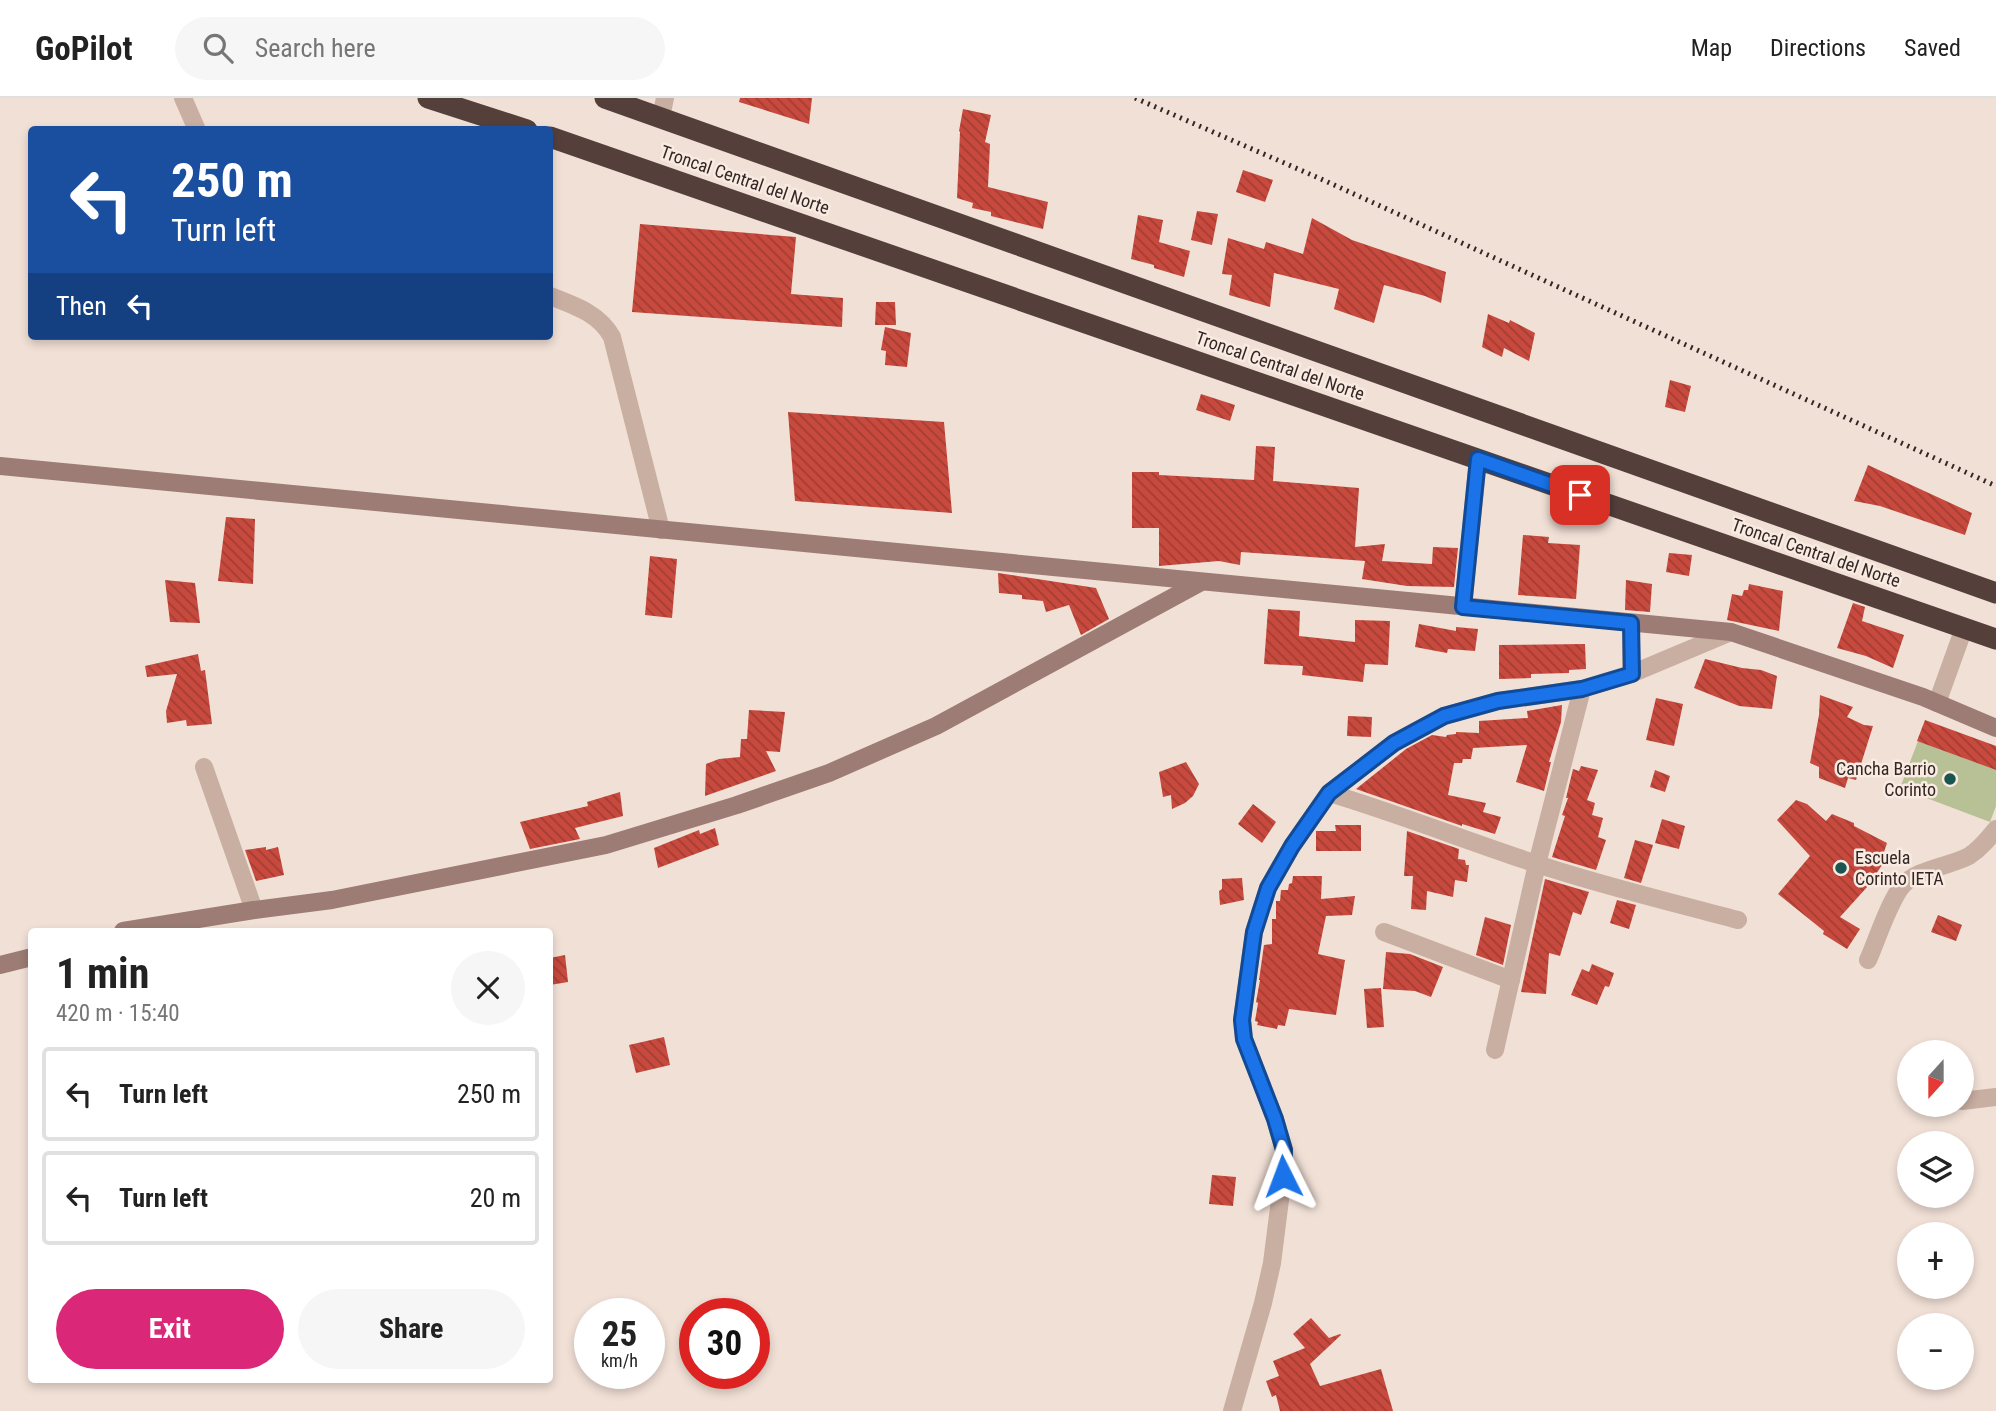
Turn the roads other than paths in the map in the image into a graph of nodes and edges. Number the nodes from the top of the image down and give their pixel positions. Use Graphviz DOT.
graph roads {
  1 [pos="183,98"];
  2 [pos="428,98"];
  3 [pos="605,98"];
  4 [pos="663,108"];
  5 [pos="195,126"];
  6 [pos="515,126"];
  7 [pos="553,138"];
  8 [pos="553,297"];
  9 [pos="1478,459"];
  10 [pos="0,466"];
  11 [pos="661,530"];
  12 [pos="1201,582"];
  13 [pos="1996,593"];
  14 [pos="1463,607"];
  15 [pos="1631,623"];
  16 [pos="1964,628"];
  17 [pos="1731,632"];
  18 [pos="1996,639"];
  19 [pos="1632,674"];
  20 [pos="1582,689"];
  21 [pos="1937,703"];
  22 [pos="1996,728"];
  23 [pos="204,767"];
  24 [pos="1329,793"];
  25 [pos="1996,828"];
  26 [pos="1537,864"];
  27 [pos="254,910"];
  28 [pos="1738,920"];
  29 [pos="142,928"];
  30 [pos="1384,932"];
  31 [pos="28,958"];
  32 [pos="1868,960"];
  33 [pos="0,965"];
  34 [pos="1511,980"];
  35 [pos="1495,1050"];
  36 [pos="1996,1097"];
  37 [pos="1974,1100"];
  38 [pos="1232,1411"];
  1 -- 5 [label="street"];
  2 -- 6 [label="highway"];
  3 -- 4 [label="highway, Troncal Central del Norte"];
  4 -- 13 [label="highway, Troncal Central del Norte"];
  7 -- 9 [label="highway, Troncal Central del Norte"];
  8 -- 11 [label="street"];
  9 -- 14 [label="street"];
  9 -- 16 [label="highway, Troncal Central del Norte"];
  10 -- 11 [label="street"];
  11 -- 12 [label="street"];
  12 -- 14 [label="street"];
  12 -- 27 [label="street"];
  14 -- 15 [label="street"];
  15 -- 17 [label="street"];
  15 -- 19 [label="street"];
  16 -- 18 [label="highway, Troncal Central del Norte"];
  16 -- 21 [label="street"];
  17 -- 19 [label="street"];
  17 -- 21 [label="street"];
  19 -- 20 [label="street"];
  20 -- 24 [label="street"];
  20 -- 26 [label="street"];
  21 -- 22 [label="street"];
  23 -- 27 [label="street"];
  24 -- 26 [label="street"];
  24 -- 38 [label="street"];
  25 -- 32 [label="street"];
  26 -- 28 [label="street"];
  26 -- 34 [label="street"];
  27 -- 29 [label="street"];
  30 -- 34 [label="street"];
  31 -- 33 [label="street"];
  34 -- 35 [label="street"];
  36 -- 37 [label="street"];
}
